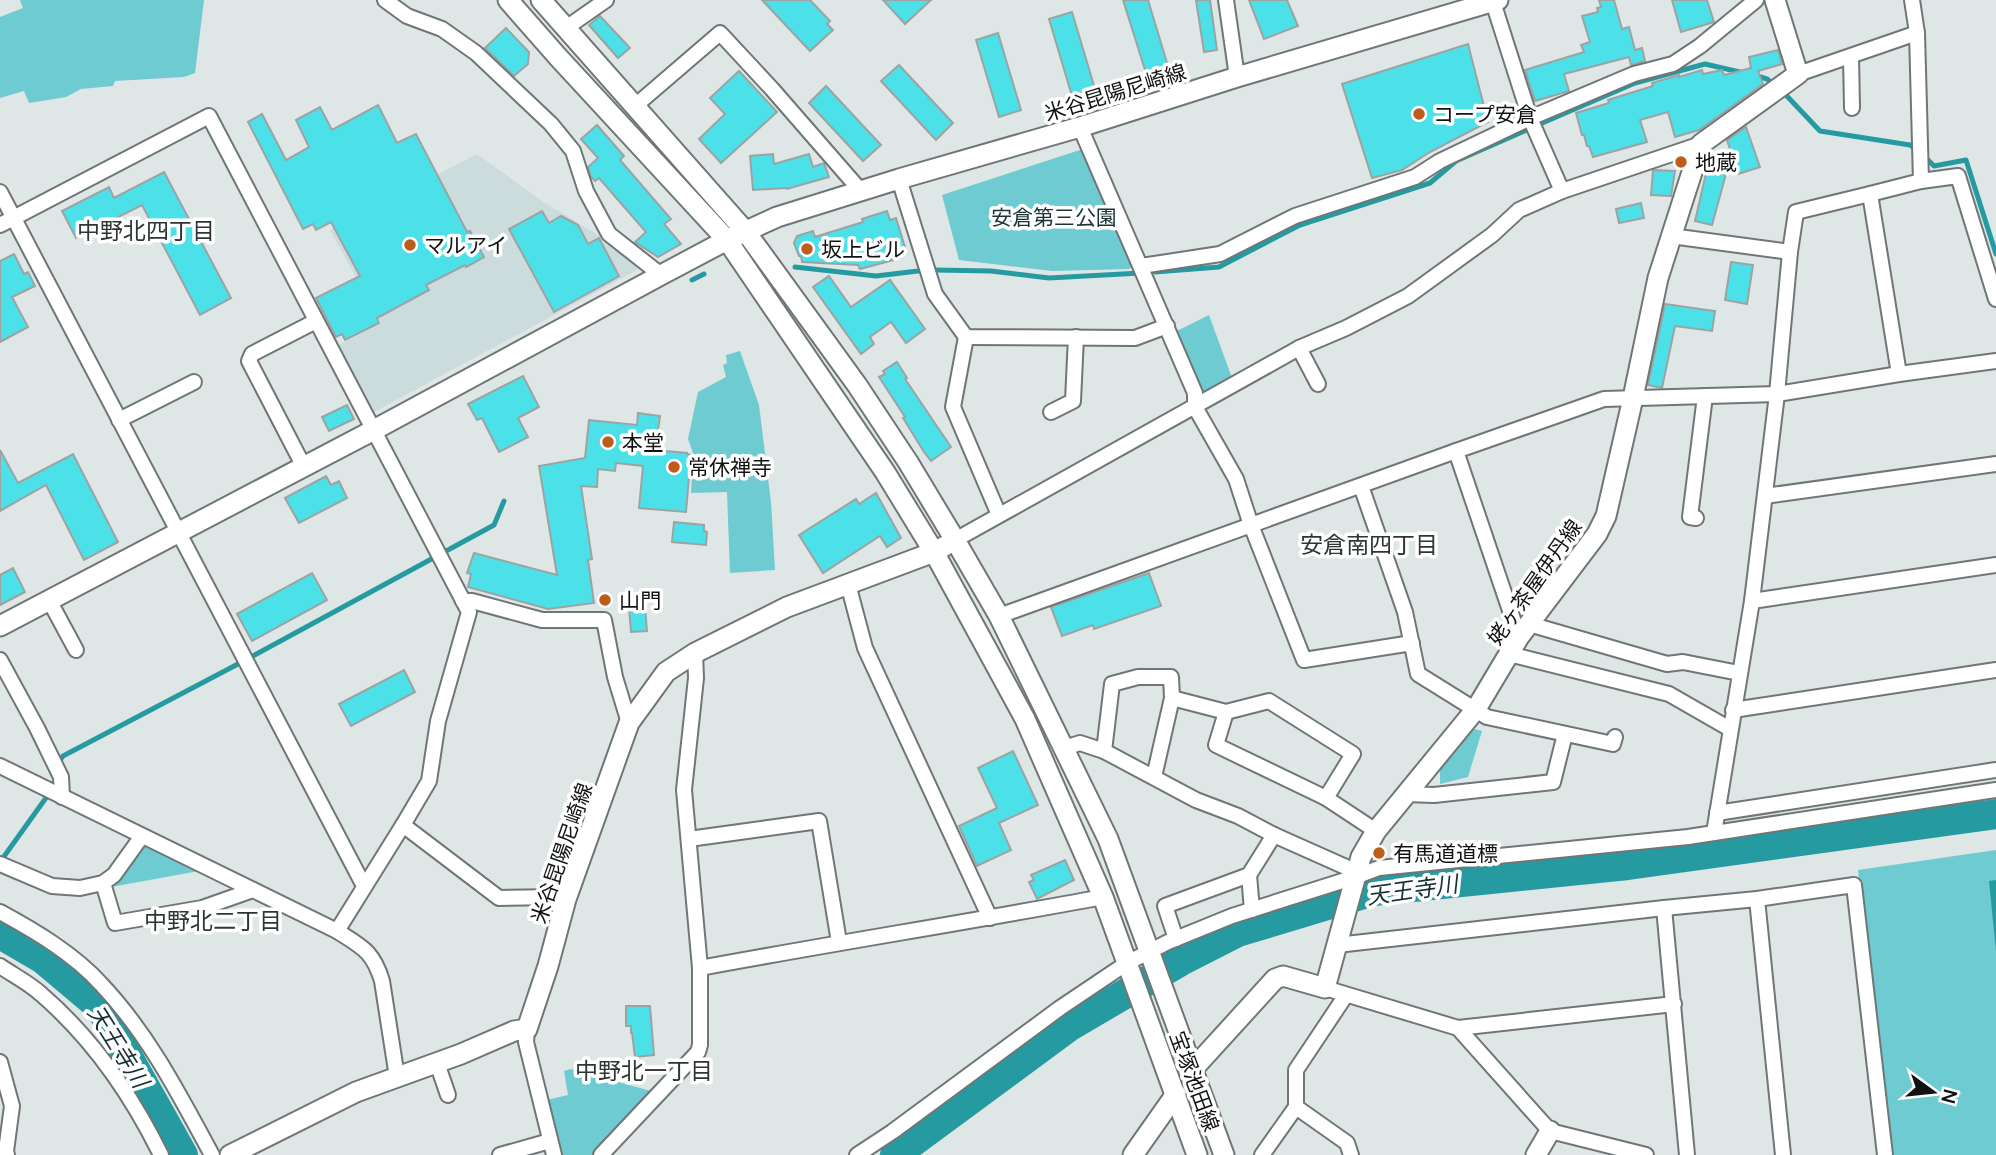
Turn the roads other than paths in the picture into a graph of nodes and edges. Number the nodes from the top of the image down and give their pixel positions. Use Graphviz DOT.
graph roads {
  1 [pos="385,0"];
  2 [pos="508,0"];
  3 [pos="541,0"];
  4 [pos="606,0"];
  5 [pos="1226,0"];
  6 [pos="1756,0"];
  7 [pos="1774,0"];
  8 [pos="1912,0"];
  9 [pos="1496,1"];
  10 [pos="566,29"];
  11 [pos="1917,33"];
  12 [pos="1851,57"];
  13 [pos="1798,74"];
  14 [pos="1237,77"];
  15 [pos="635,106"];
  16 [pos="1852,108"];
  17 [pos="1530,118"];
  18 [pos="1080,127"];
  19 [pos="1701,144"];
  20 [pos="899,179"];
  21 [pos="1921,181"];
  22 [pos="860,190"];
  23 [pos="1562,191"];
  24 [pos="0,192"];
  25 [pos="1870,194"];
  26 [pos="14,218"];
  27 [pos="0,225"];
  28 [pos="746,232"];
  29 [pos="1671,236"];
  30 [pos="727,240"];
  31 [pos="1790,252"];
  32 [pos="1141,266"];
  33 [pos="661,275"];
  34 [pos="1996,299"];
  35 [pos="316,321"];
  36 [pos="1167,326"];
  37 [pos="966,337"];
  38 [pos="1076,337"];
  39 [pos="1299,348"];
  40 [pos="1996,360"];
  41 [pos="1899,374"];
  42 [pos="194,382"];
  43 [pos="1318,384"];
  44 [pos="1777,394"];
  45 [pos="1705,396"];
  46 [pos="1633,398"];
  47 [pos="1195,407"];
  48 [pos="1051,412"];
  49 [pos="119,420"];
  50 [pos="372,431"];
  51 [pos="1456,451"];
  52 [pos="1996,464"];
  53 [pos="304,467"];
  54 [pos="1361,485"];
  55 [pos="1765,496"];
  56 [pos="999,515"];
  57 [pos="1691,518"];
  58 [pos="1251,525"];
  59 [pos="178,532"];
  60 [pos="955,540"];
  61 [pos="934,552"];
  62 [pos="1996,565"];
  63 [pos="848,584"];
  64 [pos="49,600"];
  65 [pos="463,601"];
  66 [pos="1752,601"];
  67 [pos="999,616"];
  68 [pos="0,626"];
  69 [pos="1519,638"];
  70 [pos="1412,643"];
  71 [pos="76,650"];
  72 [pos="695,653"];
  73 [pos="0,660"];
  74 [pos="1996,670"];
  75 [pos="1739,673"];
  76 [pos="1172,698"];
  77 [pos="1476,709"];
  78 [pos="1733,710"];
  79 [pos="1226,712"];
  80 [pos="629,723"];
  81 [pos="1730,729"];
  82 [pos="1565,734"];
  83 [pos="1613,743"];
  84 [pos="1064,748"];
  85 [pos="1104,751"];
  86 [pos="0,766"];
  87 [pos="1996,770"];
  88 [pos="1154,777"];
  89 [pos="1996,790"];
  90 [pos="1406,794"];
  91 [pos="62,797"];
  92 [pos="1326,798"];
  93 [pos="1717,813"];
  94 [pos="403,825"];
  95 [pos="1376,831"];
  96 [pos="1714,833"];
  97 [pos="1274,835"];
  98 [pos="142,836"];
  99 [pos="689,839"];
  100 [pos="0,864"];
  101 [pos="1250,875"];
  102 [pos="1355,878"];
  103 [pos="103,883"];
  104 [pos="364,886"];
  105 [pos="253,890"];
  106 [pos="1103,897"];
  107 [pos="566,899"];
  108 [pos="1757,899"];
  109 [pos="1664,908"];
  110 [pos="1252,910"];
  111 [pos="0,912"];
  112 [pos="990,918"];
  113 [pos="337,931"];
  114 [pos="1176,939"];
  115 [pos="839,942"];
  116 [pos="1337,945"];
  117 [pos="1151,954"];
  118 [pos="0,966"];
  119 [pos="1128,966"];
  120 [pos="700,968"];
  121 [pos="1325,988"];
  122 [pos="1346,995"];
  123 [pos="1674,1004"];
  124 [pos="1458,1028"];
  125 [pos="527,1029"];
  126 [pos="0,1062"];
  127 [pos="437,1063"];
  128 [pos="1193,1069"];
  129 [pos="397,1077"];
  130 [pos="1176,1094"];
  131 [pos="448,1095"];
  132 [pos="1296,1107"];
  133 [pos="1550,1131"];
  134 [pos="552,1148"];
  135 [pos="7,1155"];
  136 [pos="160,1155"];
  137 [pos="212,1155"];
  138 [pos="230,1155"];
  139 [pos="500,1155"];
  140 [pos="601,1155"];
  141 [pos="857,1155"];
  142 [pos="1133,1155"];
  143 [pos="1197,1155"];
  144 [pos="1224,1155"];
  145 [pos="1262,1155"];
  146 [pos="1351,1155"];
  147 [pos="1536,1155"];
  148 [pos="1646,1155"];
  149 [pos="1687,1155"];
  150 [pos="1783,1155"];
  151 [pos="1885,1155"];
  1 -- 33 [label="street"];
  2 -- 30 [label="main road"];
  3 -- 10 [label="main road"];
  4 -- 10 [label="street"];
  5 -- 14 [label="street"];
  6 -- 17 [label="street"];
  7 -- 13 [label="main road"];
  8 -- 11 [label="street"];
  9 -- 14 [label="main road, 米谷昆陽尼崎線"];
  9 -- 17 [label="street"];
  10 -- 15 [label="main road"];
  11 -- 12 [label="street"];
  11 -- 21 [label="street"];
  12 -- 13 [label="street"];
  12 -- 16 [label="street"];
  13 -- 19 [label="main road"];
  14 -- 18 [label="main road, 米谷昆陽尼崎線"];
  15 -- 22 [label="street"];
  15 -- 28 [label="main road"];
  17 -- 23 [label="street"];
  17 -- 32 [label="street"];
  18 -- 20 [label="main road, 米谷昆陽尼崎線"];
  18 -- 32 [label="street"];
  19 -- 23 [label="street"];
  19 -- 29 [label="main road, 姥ヶ茶屋伊丹線"];
  20 -- 22 [label="main road, 米谷昆陽尼崎線"];
  20 -- 37 [label="street"];
  21 -- 25 [label="street"];
  21 -- 34 [label="street"];
  22 -- 28 [label="main road, 米谷昆陽尼崎線"];
  23 -- 39 [label="street"];
  24 -- 26 [label="street"];
  25 -- 31 [label="street"];
  25 -- 41 [label="street"];
  26 -- 27 [label="street"];
  26 -- 35 [label="street"];
  26 -- 49 [label="street"];
  28 -- 30 [label="main road, 米谷昆陽尼崎線"];
  28 -- 60 [label="main road"];
  29 -- 31 [label="street"];
  29 -- 46 [label="main road, 姥ヶ茶屋伊丹線"];
  30 -- 33 [label="main road, 米谷昆陽尼崎線"];
  30 -- 61 [label="main road"];
  31 -- 44 [label="street"];
  32 -- 36 [label="street"];
  33 -- 50 [label="main road, 米谷昆陽尼崎線"];
  35 -- 50 [label="street"];
  35 -- 53 [label="street"];
  36 -- 38 [label="street"];
  36 -- 47 [label="street"];
  37 -- 38 [label="street"];
  37 -- 56 [label="street"];
  38 -- 48 [label="street"];
  39 -- 43 [label="street"];
  39 -- 47 [label="street"];
  40 -- 41 [label="street"];
  41 -- 44 [label="street"];
  42 -- 49 [label="street"];
  44 -- 45 [label="street"];
  44 -- 55 [label="street"];
  45 -- 46 [label="street"];
  45 -- 57 [label="street"];
  46 -- 51 [label="street"];
  46 -- 69 [label="main road, 姥ヶ茶屋伊丹線"];
  47 -- 56 [label="street"];
  47 -- 58 [label="street"];
  49 -- 59 [label="street"];
  50 -- 53 [label="main road, 米谷昆陽尼崎線"];
  50 -- 65 [label="street"];
  51 -- 54 [label="street"];
  51 -- 69 [label="street"];
  52 -- 55 [label="street"];
  53 -- 59 [label="main road, 米谷昆陽尼崎線"];
  54 -- 58 [label="street"];
  54 -- 70 [label="street"];
  55 -- 66 [label="street"];
  56 -- 60 [label="street"];
  58 -- 67 [label="street"];
  58 -- 70 [label="street"];
  59 -- 64 [label="main road, 米谷昆陽尼崎線"];
  59 -- 104 [label="street"];
  60 -- 61 [label="main road, 米谷昆陽尼崎線"];
  60 -- 67 [label="main road"];
  61 -- 63 [label="main road, 米谷昆陽尼崎線"];
  61 -- 106 [label="main road, 宝塚池田線"];
  62 -- 66 [label="street"];
  63 -- 72 [label="main road, 米谷昆陽尼崎線"];
  63 -- 112 [label="street"];
  64 -- 68 [label="main road, 米谷昆陽尼崎線"];
  64 -- 71 [label="street"];
  65 -- 80 [label="street"];
  65 -- 94 [label="street"];
  66 -- 75 [label="street"];
  67 -- 84 [label="main road"];
  69 -- 75 [label="street"];
  69 -- 77 [label="main road, 姥ヶ茶屋伊丹線"];
  69 -- 81 [label="street"];
  70 -- 77 [label="street"];
  72 -- 80 [label="main road, 米谷昆陽尼崎線"];
  72 -- 99 [label="street"];
  73 -- 91 [label="street"];
  74 -- 78 [label="street"];
  75 -- 78 [label="street"];
  76 -- 79 [label="street"];
  76 -- 85 [label="street"];
  76 -- 88 [label="street"];
  77 -- 82 [label="street"];
  77 -- 90 [label="main road, 姥ヶ茶屋伊丹線"];
  78 -- 81 [label="street"];
  79 -- 92 [label="street"];
  79 -- 92 [label="street"];
  80 -- 107 [label="main road, 米谷昆陽尼崎線"];
  81 -- 93 [label="street"];
  82 -- 83 [label="street"];
  82 -- 90 [label="street"];
  84 -- 85 [label="street"];
  84 -- 117 [label="main road"];
  85 -- 88 [label="street"];
  86 -- 91 [label="street"];
  87 -- 93 [label="street"];
  88 -- 97 [label="street"];
  89 -- 96 [label="street"];
  90 -- 95 [label="main road, 姥ヶ茶屋伊丹線"];
  91 -- 98 [label="street"];
  92 -- 95 [label="street"];
  93 -- 96 [label="street"];
  94 -- 104 [label="street"];
  94 -- 107 [label="street"];
  95 -- 102 [label="main road, 姥ヶ茶屋伊丹線"];
  96 -- 102 [label="street"];
  97 -- 101 [label="street"];
  97 -- 102 [label="street"];
  98 -- 103 [label="street"];
  98 -- 105 [label="street"];
  99 -- 115 [label="street"];
  99 -- 120 [label="street"];
  100 -- 103 [label="street"];
  101 -- 110 [label="street"];
  101 -- 114 [label="street"];
  102 -- 110 [label="street"];
  102 -- 116 [label="main road, 姥ヶ茶屋伊丹線"];
  103 -- 105 [label="street"];
  104 -- 113 [label="street"];
  105 -- 113 [label="street"];
  106 -- 112 [label="street"];
  106 -- 119 [label="main road, 宝塚池田線"];
  107 -- 125 [label="main road, 米谷昆陽尼崎線"];
  108 -- 109 [label="street"];
  108 -- 150 [label="street"];
  108 -- 151 [label="street"];
  109 -- 116 [label="street"];
  109 -- 123 [label="street"];
  110 -- 114 [label="street"];
  111 -- 137 [label="street"];
  112 -- 115 [label="street"];
  113 -- 129 [label="street"];
  114 -- 117 [label="street"];
  115 -- 120 [label="street"];
  116 -- 121 [label="main road, 姥ヶ茶屋伊丹線"];
  117 -- 119 [label="street"];
  117 -- 128 [label="main road"];
  118 -- 136 [label="street"];
  119 -- 130 [label="main road, 宝塚池田線"];
  119 -- 141 [label="street"];
  120 -- 140 [label="street"];
  121 -- 122 [label="street"];
  121 -- 128 [label="main road"];
  122 -- 124 [label="street"];
  122 -- 132 [label="street"];
  123 -- 124 [label="street"];
  123 -- 149 [label="street"];
  124 -- 133 [label="street"];
  125 -- 127 [label="main road"];
  125 -- 134 [label="street"];
  126 -- 135 [label="street"];
  127 -- 129 [label="main road"];
  127 -- 131 [label="street"];
  128 -- 144 [label="main road"];
  129 -- 138 [label="main road"];
  130 -- 142 [label="main road"];
  130 -- 143 [label="main road, 宝塚池田線"];
  132 -- 145 [label="street"];
  132 -- 146 [label="street"];
  133 -- 147 [label="main road"];
  133 -- 148 [label="street"];
  134 -- 139 [label="street"];
}
